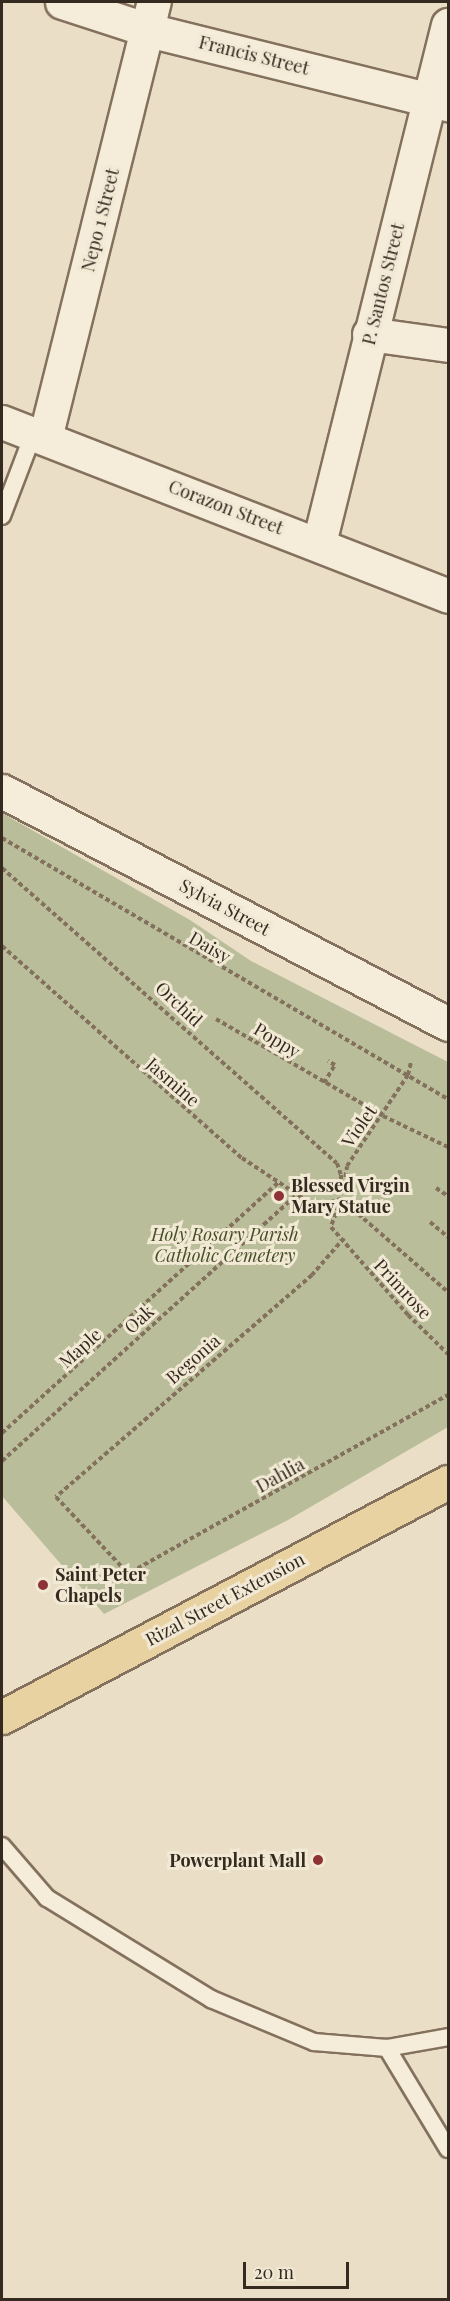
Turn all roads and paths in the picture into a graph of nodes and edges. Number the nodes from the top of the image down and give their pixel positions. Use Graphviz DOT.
graph roads {
  1 [pos="62,2"];
  2 [pos="151,16"];
  3 [pos="448,25"];
  4 [pos="440,101"];
  5 [pos="369,334"];
  6 [pos="448,345"];
  7 [pos="2,422"];
  8 [pos="39,436"];
  9 [pos="2,516"];
  10 [pos="319,543"];
  11 [pos="448,596"];
  12 [pos="2,791"];
  13 [pos="2,838"];
  14 [pos="2,868"];
  15 [pos="2,946"];
  16 [pos="216,1019"];
  17 [pos="448,1024"];
  18 [pos="328,1061"];
  19 [pos="411,1062"];
  20 [pos="408,1075"];
  21 [pos="324,1083"];
  22 [pos="448,1099"];
  23 [pos="383,1116"];
  24 [pos="448,1147"];
  25 [pos="337,1162"];
  26 [pos="347,1166"];
  27 [pos="279,1181"];
  28 [pos="436,1188"];
  29 [pos="294,1196"];
  30 [pos="448,1196"];
  31 [pos="341,1199"];
  32 [pos="381,1202"];
  33 [pos="360,1216"];
  34 [pos="429,1222"];
  35 [pos="344,1238"];
  36 [pos="448,1238"];
  37 [pos="448,1292"];
  38 [pos="448,1354"];
  39 [pos="448,1395"];
  40 [pos="2,1433"];
  41 [pos="2,1461"];
  42 [pos="448,1482"];
  43 [pos="123,1568"];
  44 [pos="2,1717"];
  45 [pos="2,1845"];
  46 [pos="448,2037"];
  47 [pos="387,2048"];
  48 [pos="448,2149"];
  1 -- 2 [label="street, Francis Street"];
  2 -- 4 [label="street, Francis Street"];
  2 -- 8 [label="street, Nepo 1 Street"];
  3 -- 4 [label="street, P. Santos Street"];
  4 -- 5 [label="street, P. Santos Street"];
  5 -- 6 [label="street"];
  5 -- 10 [label="street, P. Santos Street"];
  7 -- 8 [label="street, Corazon Street"];
  8 -- 9 [label="lane"];
  8 -- 10 [label="street, Corazon Street"];
  10 -- 11 [label="street, Corazon Street"];
  12 -- 17 [label="street, Sylvia Street"];
  13 -- 20 [label="path, Daisy"];
  14 -- 25 [label="path, Orchid"];
  15 -- 27 [label="path, Jasmine"];
  16 -- 21 [label="path, Poppy"];
  18 -- 21 [label="path"];
  19 -- 20 [label="path, Violet"];
  20 -- 22 [label="path, Daisy"];
  20 -- 23 [label="path, Violet"];
  21 -- 23 [label="path, Poppy"];
  23 -- 24 [label="path, Poppy"];
  23 -- 26 [label="path, Violet"];
  25 -- 26 [label="path, Orchid"];
  25 -- 31 [label="path"];
  26 -- 31 [label="path, Violet"];
  27 -- 29 [label="path, Jasmine"];
  27 -- 40 [label="path, Maple"];
  28 -- 30 [label="path"];
  29 -- 31 [label="path, Jasmine"];
  29 -- 41 [label="path, Oak"];
  31 -- 33 [label="path"];
  31 -- 35 [label="path, Violet"];
  32 -- 33 [label="path"];
  33 -- 37 [label="path"];
  34 -- 36 [label="path"];
  35 -- 38 [label="path, Primrose"];
  35 -- 43 [label="path, Begonia"];
  39 -- 43 [label="path, Dahlia"];
  42 -- 44 [label="main road, Rizal Street Extension"];
  45 -- 47 [label="lane"];
  46 -- 47 [label="lane"];
  47 -- 48 [label="lane"];
}
